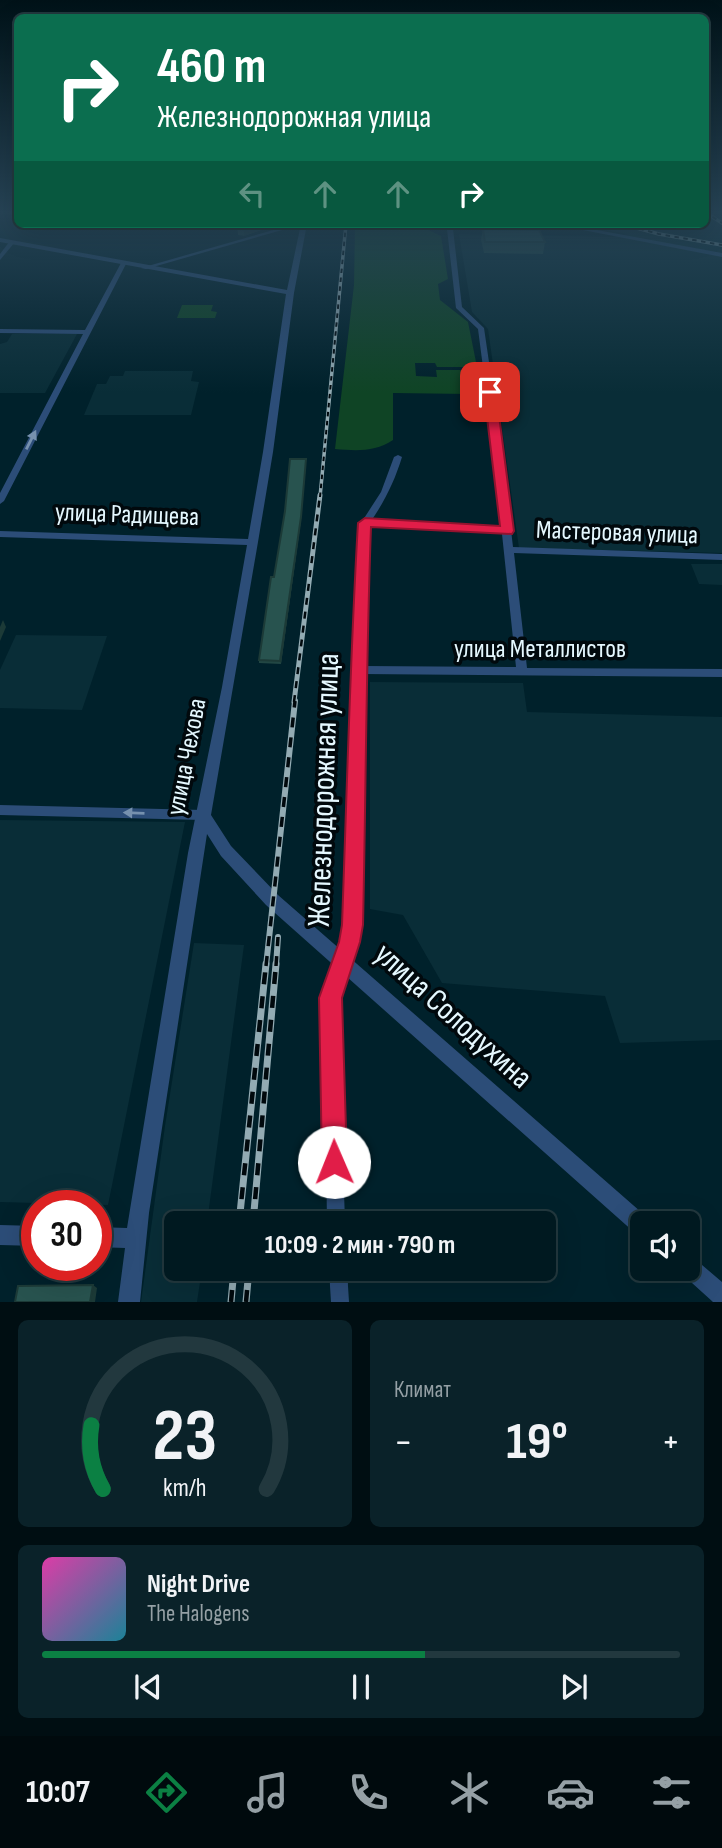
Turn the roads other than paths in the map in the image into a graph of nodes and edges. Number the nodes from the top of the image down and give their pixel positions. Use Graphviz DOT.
graph roads {
  1 [pos="119,272"];
  2 [pos="166,272"];
  3 [pos="294,272"];
  4 [pos="455,272"];
  5 [pos="290,293"];
  6 [pos="0,331"];
  7 [pos="87,331"];
  8 [pos="397,457"];
  9 [pos="0,501"];
  10 [pos="365,523"];
  11 [pos="507,531"];
  12 [pos="0,534"];
  13 [pos="253,541"];
  14 [pos="510,550"];
  15 [pos="722,557"];
  16 [pos="357,670"];
  17 [pos="522,671"];
  18 [pos="722,673"];
  19 [pos="0,810"];
  20 [pos="203,815"];
  21 [pos="226,851"];
  22 [pos="196,853"];
  23 [pos="343,960"];
  24 [pos="336,1211"];
  25 [pos="630,1215"];
  26 [pos="0,1235"];
  27 [pos="21,1236"];
  28 [pos="112,1237"];
  29 [pos="137,1238"];
  30 [pos="700,1277"];
  31 [pos="339,1281"];
  32 [pos="722,1296"];
  33 [pos="129,1302"];
  34 [pos="340,1302"];
  1 -- 7 [label="street"];
  2 -- 5 [label="street"];
  3 -- 5 [label="street, улица Чехова"];
  4 -- 11 [label="street"];
  5 -- 13 [label="street, улица Чехова"];
  6 -- 7 [label="street"];
  9 -- 7 [label="street, one-way"];
  8 -- 10 [label="street, Железнодорожная улица"];
  10 -- 11 [label="street"];
  10 -- 16 [label="street, Железнодорожная улица"];
  11 -- 14 [label="street"];
  12 -- 13 [label="street, улица Радищева"];
  13 -- 20 [label="street, улица Чехова"];
  14 -- 15 [label="street, Мастеровая улица"];
  14 -- 17 [label="street"];
  16 -- 17 [label="street, улица Металлистов"];
  16 -- 23 [label="street, Железнодорожная улица"];
  17 -- 18 [label="street, улица Металлистов"];
  20 -- 19 [label="street, one-way"];
  20 -- 21 [label="street, улица Солодухина"];
  20 -- 22 [label="street, улица Чехова"];
  21 -- 22 [label="street"];
  21 -- 23 [label="street, улица Солодухина"];
  22 -- 29 [label="street, улица Чехова"];
  23 -- 24 [label="street, Железнодорожная улица"];
  23 -- 25 [label="street, улица Солодухина"];
  26 -- 27 [label="street"];
  28 -- 29 [label="street"];
  29 -- 33 [label="street, улица Чехова"];
  30 -- 32 [label="street"];
  31 -- 34 [label="street"];
}
